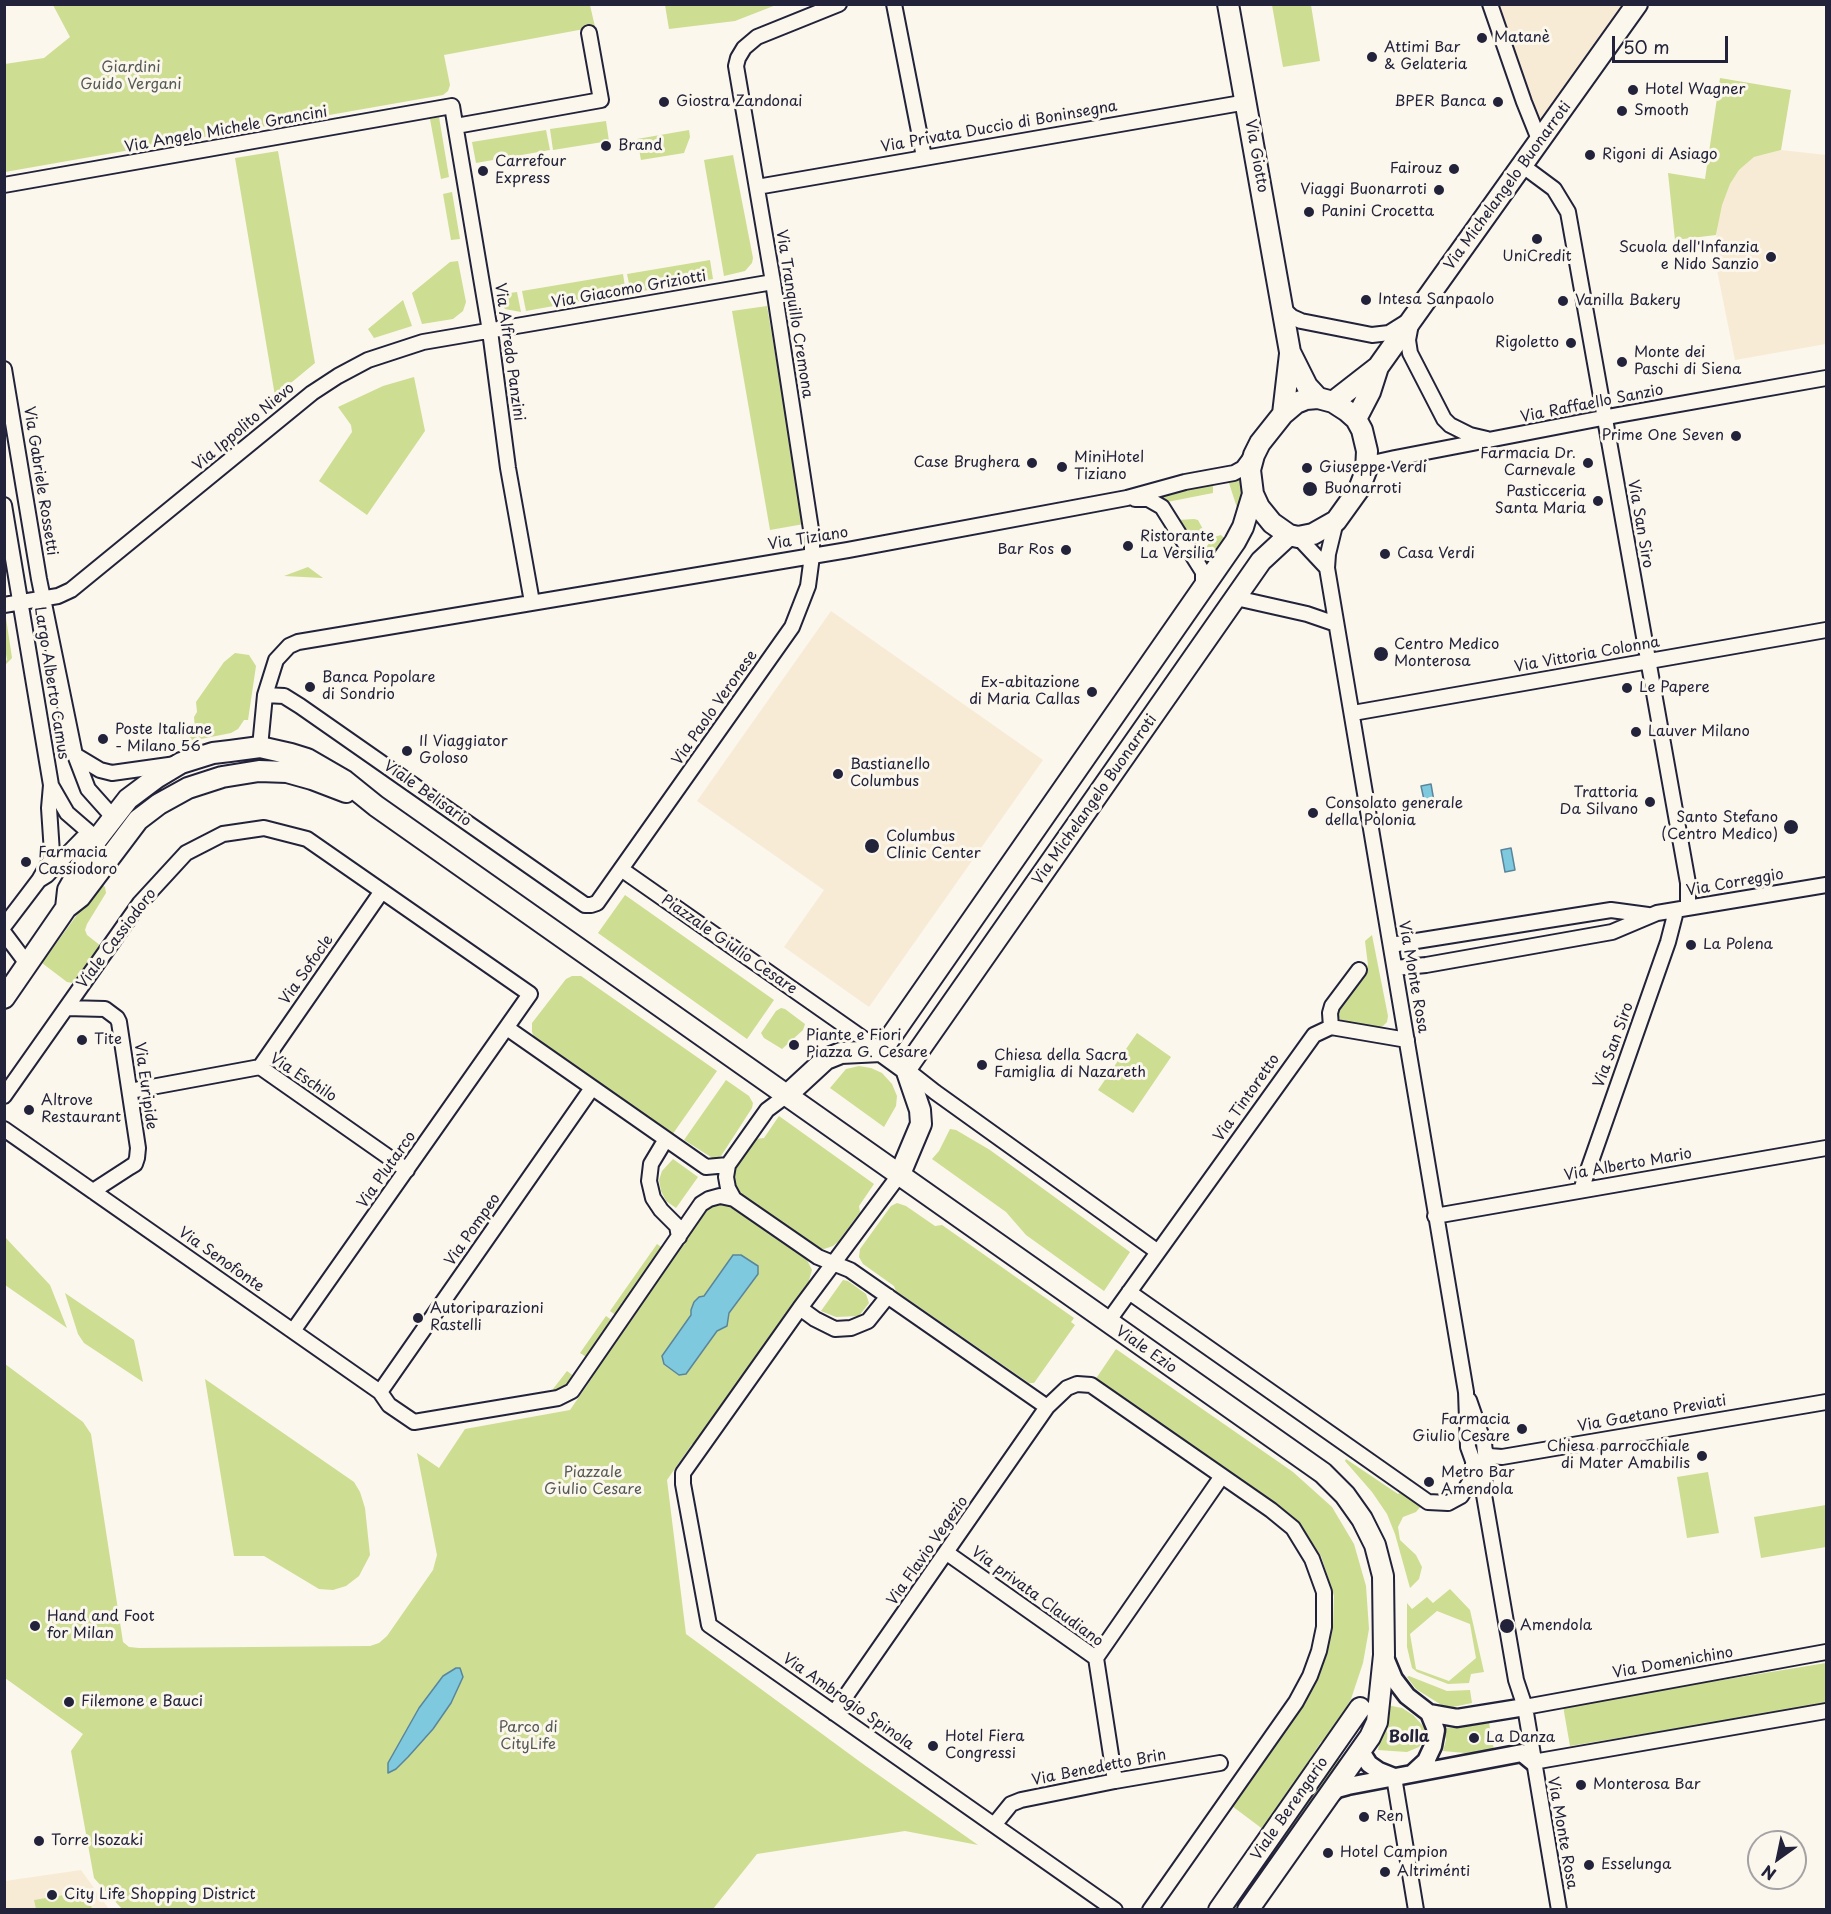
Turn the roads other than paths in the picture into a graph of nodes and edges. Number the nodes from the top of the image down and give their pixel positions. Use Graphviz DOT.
graph roads {
  1 [pos="839,4"];
  2 [pos="894,4"];
  3 [pos="1228,4"];
  4 [pos="1490,4"];
  5 [pos="1637,4"];
  6 [pos="589,33"];
  7 [pos="1247,102"];
  8 [pos="452,106"];
  9 [pos="456,126"];
  10 [pos="1540,142"];
  11 [pos="924,157"];
  12 [pos="1523,166"];
  13 [pos="4,185"];
  14 [pos="757,187"];
  15 [pos="773,282"];
  16 [pos="1282,308"];
  17 [pos="1412,319"];
  18 [pos="490,331"];
  19 [pos="1290,352"];
  20 [pos="1378,367"];
  21 [pos="4,369"];
  22 [pos="1827,378"];
  23 [pos="1325,400"];
  24 [pos="1283,414"];
  25 [pos="1605,418"];
  26 [pos="1356,419"];
  27 [pos="1493,439"];
  28 [pos="1254,455"];
  29 [pos="1366,471"];
  30 [pos="1253,494"];
  31 [pos="1127,498"];
  32 [pos="4,505"];
  33 [pos="1336,521"];
  34 [pos="1294,536"];
  35 [pos="812,556"];
  36 [pos="1327,568"];
  37 [pos="1206,585"];
  38 [pos="44,598"];
  39 [pos="1236,598"];
  40 [pos="21,602"];
  41 [pos="532,602"];
  42 [pos="4,605"];
  43 [pos="1336,624"];
  44 [pos="1827,630"];
  45 [pos="1647,660"];
  46 [pos="265,694"];
  47 [pos="1353,713"];
  48 [pos="260,747"];
  49 [pos="75,755"];
  50 [pos="181,763"];
  51 [pos="259,771"];
  52 [pos="51,785"];
  53 [pos="376,806"];
  54 [pos="113,817"];
  55 [pos="97,839"];
  56 [pos="121,842"];
  57 [pos="621,869"];
  58 [pos="39,880"];
  59 [pos="1827,885"];
  60 [pos="382,891"];
  61 [pos="66,908"];
  62 [pos="1682,909"];
  63 [pos="1611,910"];
  64 [pos="1648,915"];
  65 [pos="4,926"];
  66 [pos="1479,931"];
  67 [pos="1612,932"];
  68 [pos="4,933"];
  69 [pos="1391,945"];
  70 [pos="1482,955"];
  71 [pos="28,965"];
  72 [pos="1395,968"];
  73 [pos="1359,970"];
  74 [pos="4,998"];
  75 [pos="66,1008"];
  76 [pos="1331,1027"];
  77 [pos="507,1028"];
  78 [pos="1407,1040"];
  79 [pos="881,1051"];
  80 [pos="260,1067"];
  81 [pos="906,1069"];
  82 [pos="592,1088"];
  83 [pos="130,1091"];
  84 [pos="787,1095"];
  85 [pos="4,1096"];
  86 [pos="4,1129"];
  87 [pos="666,1139"];
  88 [pos="1827,1148"];
  89 [pos="728,1165"];
  90 [pos="407,1170"];
  91 [pos="900,1174"];
  92 [pos="1581,1190"];
  93 [pos="93,1191"];
  94 [pos="734,1199"];
  95 [pos="1436,1216"];
  96 [pos="679,1237"];
  97 [pos="1158,1252"];
  98 [pos="834,1263"];
  99 [pos="1129,1292"];
  100 [pos="888,1296"];
  101 [pos="800,1308"];
  102 [pos="1107,1323"];
  103 [pos="293,1331"];
  104 [pos="380,1392"];
  105 [pos="1466,1392"];
  106 [pos="1827,1402"];
  107 [pos="1047,1407"];
  108 [pos="1485,1451"];
  109 [pos="1472,1461"];
  110 [pos="1222,1476"];
  111 [pos="1483,1489"];
  112 [pos="947,1553"];
  113 [pos="1827,1652"];
  114 [pos="1384,1655"];
  115 [pos="1096,1658"];
  116 [pos="1407,1696"];
  117 [pos="1368,1699"];
  118 [pos="1525,1707"];
  119 [pos="1827,1711"];
  120 [pos="834,1713"];
  121 [pos="1429,1713"];
  122 [pos="1360,1750"];
  123 [pos="1533,1762"];
  124 [pos="1220,1763"];
  125 [pos="1413,1773"];
  126 [pos="1394,1777"];
  127 [pos="1115,1780"];
  128 [pos="1324,1801"];
  129 [pos="994,1825"];
  130 [pos="1115,1910"];
  131 [pos="1150,1910"];
  132 [pos="1219,1910"];
  133 [pos="1248,1910"];
  134 [pos="1416,1910"];
  135 [pos="1559,1910"];
  1 -- 14 [label="street, Via Tranquillo Cremona"];
  2 -- 11 [label="street"];
  3 -- 7 [label="main road, Via Giotto"];
  4 -- 10 [label="street"];
  5 -- 10 [label="main road, Via Michelangelo Buonarroti"];
  6 -- 9 [label="street"];
  7 -- 11 [label="street, Via Privata Duccio di Boninsegna"];
  7 -- 16 [label="main road, Via Giotto"];
  8 -- 9 [label="street, Via Alfredo Panzini"];
  8 -- 13 [label="street, Via Angelo Michele Grancini"];
  9 -- 18 [label="street, Via Alfredo Panzini"];
  10 -- 12 [label="main road, Via Michelangelo Buonarroti"];
  11 -- 14 [label="street, Via Privata Duccio di Boninsegna"];
  12 -- 17 [label="main road, Via Michelangelo Buonarroti"];
  12 -- 25 [label="street, Via San Siro"];
  14 -- 15 [label="street, Via Tranquillo Cremona"];
  15 -- 18 [label="street, Via Giacomo Griziotti"];
  15 -- 35 [label="street, Via Tranquillo Cremona"];
  16 -- 17 [label="street"];
  16 -- 19 [label="main road, Via Giotto"];
  17 -- 20 [label="main road, Via Michelangelo Buonarroti"];
  17 -- 27 [label="street"];
  18 -- 38 [label="street, Via Ippolito Nievo"];
  18 -- 41 [label="street, Via Alfredo Panzini"];
  19 -- 23 [label="main road"];
  19 -- 24 [label="main road"];
  20 -- 23 [label="main road, Via Michelangelo Buonarroti"];
  20 -- 26 [label="main road, Via Michelangelo Buonarroti"];
  21 -- 38 [label="street, Via Gabriele Rossetti"];
  22 -- 25 [label="street, Via Raffaello Sanzio"];
  23 -- 24 [label="main road"];
  23 -- 26 [label="main road"];
  24 -- 28 [label="main road"];
  25 -- 27 [label="street, Via Raffaello Sanzio"];
  25 -- 45 [label="street, Via San Siro"];
  26 -- 29 [label="main road"];
  27 -- 29 [label="street, Via Raffaello Sanzio"];
  28 -- 30 [label="main road"];
  28 -- 31 [label="street, Via Tiziano"];
  29 -- 33 [label="main road"];
  30 -- 34 [label="main road"];
  30 -- 37 [label="main road"];
  31 -- 35 [label="street, Via Tiziano"];
  31 -- 37 [label="street"];
  32 -- 40 [label="street"];
  33 -- 34 [label="main road"];
  33 -- 36 [label="street, Via Monte Rosa"];
  34 -- 36 [label="street"];
  34 -- 39 [label="main road, Via Michelangelo Buonarroti"];
  35 -- 41 [label="street, Via Tiziano"];
  35 -- 57 [label="street, Via Paolo Veronese"];
  36 -- 43 [label="street, Via Monte Rosa"];
  37 -- 79 [label="main road"];
  38 -- 40 [label="street, Via Ippolito Nievo"];
  38 -- 49 [label="street, Largo Alberto Camus"];
  39 -- 43 [label="street"];
  39 -- 81 [label="main road, Via Michelangelo Buonarroti"];
  40 -- 42 [label="street, Largo Alberto Camus"];
  40 -- 52 [label="street, Largo Alberto Camus"];
  41 -- 46 [label="street, Via Tiziano"];
  43 -- 47 [label="street, Via Monte Rosa"];
  44 -- 45 [label="street, Via Vittoria Colonna"];
  45 -- 47 [label="street, Via Vittoria Colonna"];
  45 -- 62 [label="street, Via San Siro"];
  46 -- 48 [label="street, Via Tiziano"];
  46 -- 57 [label="street, Viale Belisario"];
  47 -- 69 [label="street, Via Monte Rosa"];
  48 -- 50 [label="main road"];
  48 -- 51 [label="main road"];
  48 -- 53 [label="main road"];
  49 -- 50 [label="street, Largo Alberto Camus"];
  49 -- 54 [label="street, Largo Alberto Camus"];
  50 -- 54 [label="main road"];
  51 -- 53 [label="main road"];
  51 -- 56 [label="main road"];
  52 -- 55 [label="street, Largo Alberto Camus"];
  52 -- 58 [label="street, Largo Alberto Camus"];
  53 -- 84 [label="main road"];
  54 -- 55 [label="main road"];
  54 -- 56 [label="main road"];
  55 -- 56 [label="main road"];
  55 -- 58 [label="street"];
  55 -- 61 [label="main road"];
  56 -- 61 [label="main road"];
  57 -- 79 [label="street, Piazzale Giulio Cesare"];
  58 -- 65 [label="street"];
  59 -- 62 [label="street, Via Correggio"];
  60 -- 75 [label="street, Viale Cassiodoro"];
  60 -- 77 [label="street"];
  60 -- 80 [label="street, Via Sofocle"];
  61 -- 71 [label="main road"];
  62 -- 64 [label="street, Via Correggio"];
  62 -- 92 [label="street, Via San Siro"];
  63 -- 64 [label="street, Via Correggio"];
  63 -- 66 [label="street, Via Correggio"];
  63 -- 67 [label="street"];
  64 -- 67 [label="street, Via Correggio"];
  66 -- 69 [label="street, Via Correggio"];
  66 -- 70 [label="street"];
  67 -- 70 [label="street, Via Correggio"];
  68 -- 71 [label="street"];
  69 -- 72 [label="street, Via Monte Rosa"];
  70 -- 72 [label="street, Via Correggio"];
  71 -- 74 [label="main road"];
  72 -- 78 [label="street, Via Monte Rosa"];
  73 -- 76 [label="street"];
  75 -- 83 [label="street, Via Euripide"];
  75 -- 85 [label="street, Viale Cassiodoro"];
  76 -- 78 [label="street"];
  76 -- 97 [label="street, Via Tintoretto"];
  77 -- 82 [label="street"];
  77 -- 90 [label="street, Via Plutarco"];
  78 -- 95 [label="street, Via Monte Rosa"];
  79 -- 81 [label="main road, Piazzale Giulio Cesare"];
  79 -- 84 [label="main road"];
  80 -- 83 [label="street, Via Eschilo"];
  80 -- 90 [label="street, Via Eschilo"];
  81 -- 91 [label="main road"];
  81 -- 97 [label="street, Piazzale Giulio Cesare"];
  82 -- 87 [label="street"];
  82 -- 104 [label="street, Via Pompeo"];
  83 -- 93 [label="street, Via Euripide"];
  84 -- 89 [label="street"];
  84 -- 91 [label="main road"];
  86 -- 93 [label="street, Via Senofonte"];
  87 -- 89 [label="street"];
  87 -- 96 [label="street"];
  88 -- 92 [label="street, Via Alberto Mario"];
  89 -- 94 [label="street"];
  90 -- 103 [label="street, Via Plutarco"];
  91 -- 98 [label="street"];
  91 -- 102 [label="main road"];
  92 -- 95 [label="street, Via Alberto Mario"];
  93 -- 103 [label="street, Via Senofonte"];
  94 -- 96 [label="street"];
  94 -- 98 [label="street"];
  95 -- 105 [label="street, Via Monte Rosa"];
  96 -- 104 [label="street, Via Senofonte"];
  97 -- 99 [label="street"];
  98 -- 100 [label="street"];
  98 -- 101 [label="street"];
  99 -- 102 [label="street, Viale Ezio"];
  99 -- 109 [label="street"];
  100 -- 101 [label="street"];
  100 -- 107 [label="street"];
  101 -- 120 [label="street, Via Ambrogio Spinola"];
  102 -- 114 [label="main road, Viale Ezio"];
  103 -- 104 [label="street, Via Senofonte"];
  105 -- 108 [label="street, Via Monte Rosa"];
  105 -- 109 [label="street, Via Monte Rosa"];
  106 -- 108 [label="street, Via Gaetano Previati"];
  107 -- 110 [label="street"];
  107 -- 112 [label="street, Via Flavio Vegezio"];
  108 -- 111 [label="street, Via Monte Rosa"];
  109 -- 111 [label="street, Via Monte Rosa"];
  110 -- 115 [label="street"];
  110 -- 131 [label="street"];
  111 -- 118 [label="street, Via Monte Rosa"];
  112 -- 115 [label="street, Via privata Claudiano"];
  112 -- 120 [label="street, Via Flavio Vegezio"];
  113 -- 118 [label="street, Via Domenichino"];
  114 -- 116 [label="street"];
  114 -- 117 [label="main road"];
  115 -- 127 [label="street, Via privata Claudiano"];
  116 -- 117 [label="street"];
  116 -- 121 [label="street"];
  117 -- 122 [label="main road"];
  117 -- 132 [label="main road, Viale Berengario"];
  118 -- 121 [label="street"];
  118 -- 123 [label="street, Via Monte Rosa"];
  119 -- 123 [label="street"];
  120 -- 129 [label="street, Via Ambrogio Spinola"];
  121 -- 125 [label="street"];
  122 -- 126 [label="street"];
  122 -- 128 [label="main road, Viale Berengario"];
  123 -- 125 [label="street"];
  123 -- 135 [label="street, Via Monte Rosa"];
  124 -- 127 [label="street, Via Benedetto Brin"];
  125 -- 126 [label="street"];
  126 -- 128 [label="street"];
  126 -- 134 [label="street"];
  127 -- 129 [label="street, Via Benedetto Brin"];
  128 -- 133 [label="main road, Viale Berengario"];
  129 -- 130 [label="street, Via Ambrogio Spinola"];
}
